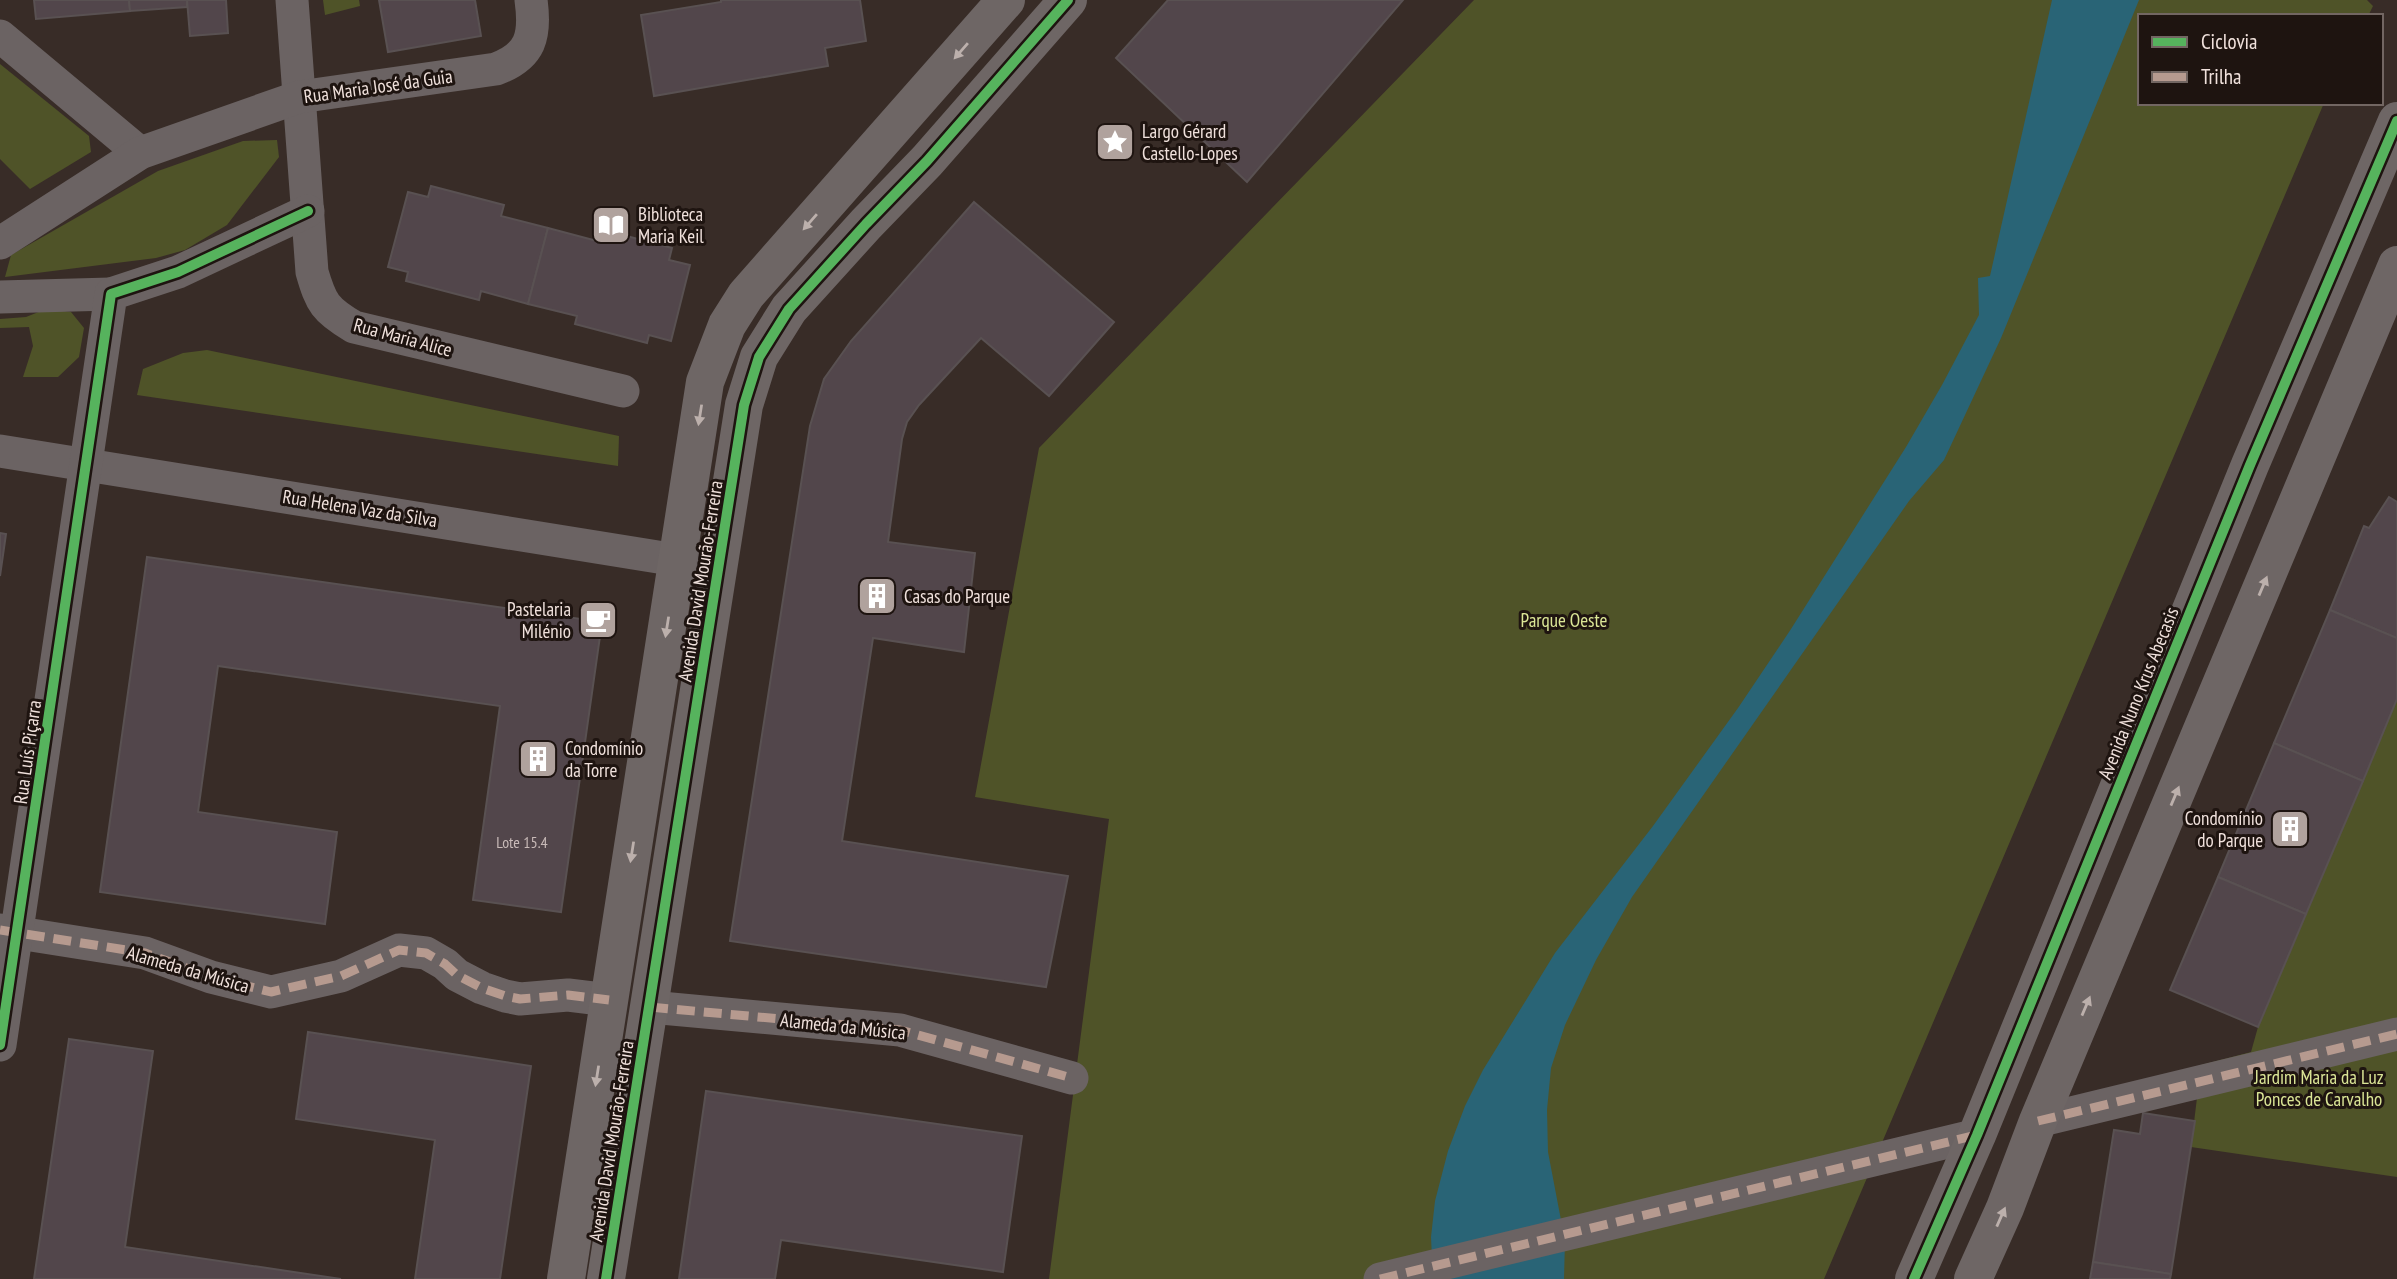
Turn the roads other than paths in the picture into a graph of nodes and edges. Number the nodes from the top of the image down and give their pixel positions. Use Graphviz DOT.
graph roads {
  1 [pos="292,0"];
  2 [pos="531,0"];
  3 [pos="1006,0"];
  4 [pos="1068,0"];
  5 [pos="0,36"];
  6 [pos="299,97"];
  7 [pos="2397,121"];
  8 [pos="140,153"];
  9 [pos="307,211"];
  10 [pos="0,243"];
  11 [pos="2397,265"];
  12 [pos="111,294"];
  13 [pos="0,297"];
  14 [pos="623,391"];
  15 [pos="0,451"];
  16 [pos="86,464"];
  17 [pos="678,559"];
  18 [pos="720,567"];
  19 [pos="9,932"];
  20 [pos="609,1000"];
  21 [pos="650,1007"];
  22 [pos="2397,1034"];
  23 [pos="0,1045"];
  24 [pos="1072,1078"];
  25 [pos="2038,1121"];
  26 [pos="1977,1135"];
  27 [pos="566,1279"];
  28 [pos="606,1279"];
  29 [pos="1380,1279"];
  30 [pos="1914,1279"];
  31 [pos="1973,1279"];
  1 -- 6 [label="street, Rua Maria Alice"];
  2 -- 6 [label="street, Rua Maria José da Guia"];
  3 -- 17 [label="street, Avenida David Mourão-Ferreira, one-way"];
  4 -- 18 [label="street, Avenida David Mourão-Ferreira"];
  5 -- 8 [label="street"];
  6 -- 8 [label="street, Rua Maria José da Guia"];
  6 -- 9 [label="street, Rua Maria Alice"];
  7 -- 26 [label="street, Avenida Nuno Krus Abecasis"];
  8 -- 10 [label="street, Rua Maria José da Guia"];
  9 -- 12 [label="street"];
  9 -- 14 [label="street, Rua Maria Alice"];
  25 -- 11 [label="street, one-way"];
  12 -- 13 [label="street"];
  12 -- 16 [label="street, Rua Luís Piçarra"];
  15 -- 16 [label="street, Rua Helena Vaz da Silva"];
  16 -- 17 [label="street, Rua Helena Vaz da Silva"];
  16 -- 19 [label="street, Rua Luís Piçarra"];
  17 -- 18 [label="street, Rua Helena Vaz da Silva"];
  17 -- 20 [label="street, Avenida David Mourão-Ferreira, one-way"];
  18 -- 21 [label="street, Avenida David Mourão-Ferreira"];
  19 -- 20 [label="street, Alameda da Música"];
  19 -- 23 [label="street, Rua Luís Piçarra"];
  20 -- 27 [label="street, Avenida David Mourão-Ferreira, one-way"];
  21 -- 24 [label="street, Alameda da Música"];
  21 -- 28 [label="street, Avenida David Mourão-Ferreira"];
  22 -- 25 [label="street"];
  31 -- 25 [label="street, one-way"];
  26 -- 29 [label="street"];
  26 -- 30 [label="street, Avenida Nuno Krus Abecasis"];
}
